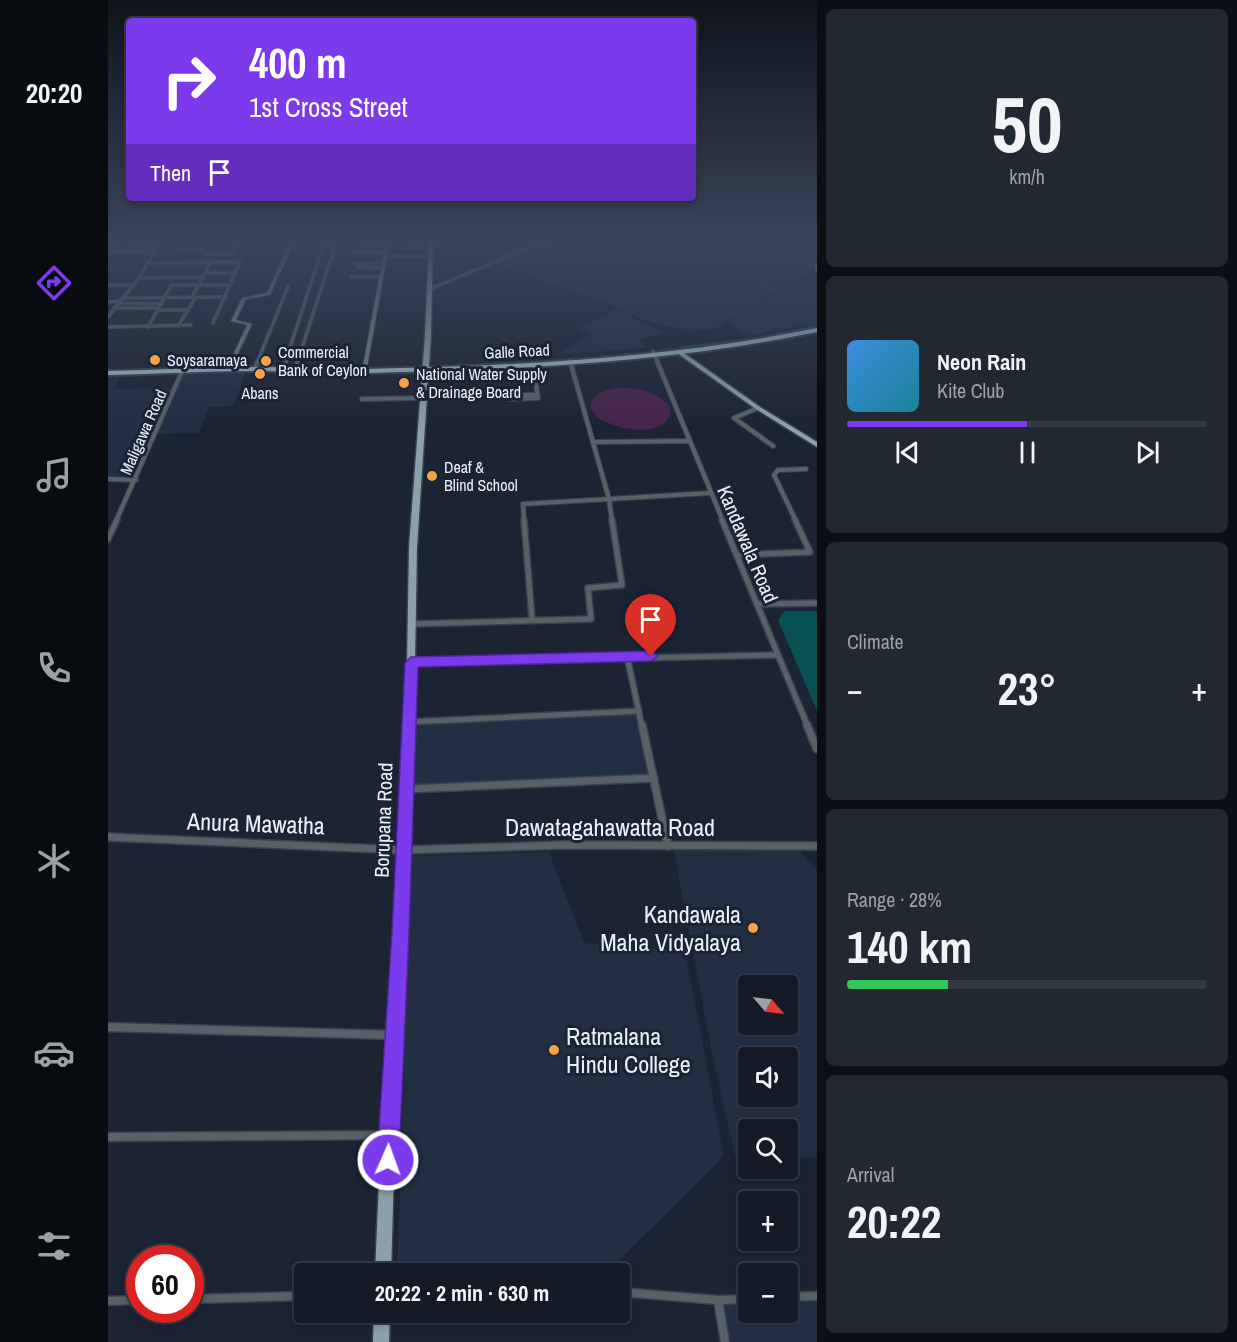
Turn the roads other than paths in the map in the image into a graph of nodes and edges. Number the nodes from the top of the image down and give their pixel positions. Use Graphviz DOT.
graph roads {
  1 [pos="118,303"];
  2 [pos="142,303"];
  3 [pos="192,303"];
  4 [pos="223,303"];
  5 [pos="241,303"];
  6 [pos="281,303"];
  7 [pos="305,303"];
  8 [pos="318,303"];
  9 [pos="376,303"];
  10 [pos="429,303"];
  11 [pos="162,304"];
  12 [pos="114,308"];
  13 [pos="159,309"];
  14 [pos="189,310"];
  15 [pos="108,317"];
  16 [pos="213,323"];
  17 [pos="191,325"];
  18 [pos="178,326"];
  19 [pos="108,327"];
  20 [pos="148,327"];
  21 [pos="817,328"];
  22 [pos="682,350"];
  23 [pos="654,353"];
  24 [pos="570,361"];
  25 [pos="533,364"];
  26 [pos="230,366"];
  27 [pos="256,366"];
  28 [pos="284,366"];
  29 [pos="365,367"];
  30 [pos="424,367"];
  31 [pos="295,368"];
  32 [pos="183,369"];
  33 [pos="108,371"];
  34 [pos="536,395"];
  35 [pos="423,398"];
  36 [pos="362,399"];
  37 [pos="758,408"];
  38 [pos="592,441"];
  39 [pos="689,441"];
  40 [pos="817,445"];
  41 [pos="773,446"];
  42 [pos="806,469"];
  43 [pos="108,479"];
  44 [pos="136,479"];
  45 [pos="710,493"];
  46 [pos="609,500"];
  47 [pos="108,537"];
  48 [pos="737,555"];
  49 [pos="817,603"];
  50 [pos="757,604"];
  51 [pos="532,619"];
  52 [pos="411,624"];
  53 [pos="778,655"];
  54 [pos="627,656"];
  55 [pos="411,663"];
  56 [pos="639,711"];
  57 [pos="408,722"];
  58 [pos="817,749"];
  59 [pos="654,778"];
  60 [pos="406,789"];
  61 [pos="108,837"];
  62 [pos="668,846"];
  63 [pos="817,846"];
  64 [pos="403,850"];
  65 [pos="108,1027"];
  66 [pos="394,1035"];
  67 [pos="388,1136"];
  68 [pos="108,1137"];
  69 [pos="383,1263"];
  70 [pos="630,1293"];
  71 [pos="294,1296"];
  72 [pos="817,1296"];
  73 [pos="798,1297"];
  74 [pos="204,1299"];
  75 [pos="738,1299"];
  76 [pos="126,1300"];
  77 [pos="718,1300"];
  78 [pos="108,1301"];
  79 [pos="382,1323"];
  80 [pos="381,1342"];
  81 [pos="726,1342"];
  1 -- 12 [label="street"];
  2 -- 11 [label="street"];
  3 -- 14 [label="street"];
  4 -- 16 [label="street"];
  5 -- 26 [label="street"];
  6 -- 27 [label="street"];
  7 -- 28 [label="street"];
  8 -- 31 [label="street"];
  9 -- 29 [label="street"];
  10 -- 30 [label="main road, Borupana Road"];
  11 -- 13 [label="street"];
  12 -- 13 [label="street"];
  12 -- 15 [label="street"];
  13 -- 14 [label="street"];
  13 -- 20 [label="street"];
  14 -- 18 [label="street"];
  17 -- 18 [label="street"];
  18 -- 20 [label="street"];
  19 -- 20 [label="street"];
  21 -- 22 [label="highway, Galle Road"];
  22 -- 23 [label="highway, Galle Road"];
  22 -- 37 [label="main road"];
  23 -- 24 [label="highway, Galle Road"];
  23 -- 30 [label="highway, Galle Road"];
  23 -- 39 [label="street, Kandawala Road"];
  24 -- 25 [label="highway, Galle Road"];
  24 -- 38 [label="street"];
  25 -- 30 [label="highway, Galle Road"];
  25 -- 34 [label="street"];
  26 -- 27 [label="highway, Galle Road"];
  26 -- 32 [label="highway, Galle Road"];
  27 -- 28 [label="highway, Galle Road"];
  28 -- 31 [label="highway, Galle Road"];
  29 -- 30 [label="highway, Galle Road"];
  29 -- 31 [label="highway, Galle Road"];
  30 -- 31 [label="highway, Galle Road"];
  30 -- 35 [label="main road, Borupana Road"];
  31 -- 32 [label="highway, Galle Road"];
  32 -- 33 [label="highway, Galle Road"];
  32 -- 44 [label="street, Maligawa Road"];
  34 -- 34 [label="street"];
  35 -- 36 [label="street"];
  35 -- 52 [label="main road, Borupana Road"];
  37 -- 40 [label="main road"];
  37 -- 41 [label="street"];
  38 -- 39 [label="street"];
  38 -- 46 [label="street"];
  39 -- 45 [label="street, Kandawala Road"];
  42 -- 48 [label="street"];
  43 -- 44 [label="street"];
  44 -- 47 [label="street"];
  45 -- 46 [label="street"];
  45 -- 48 [label="street, Kandawala Road"];
  46 -- 51 [label="street"];
  46 -- 51 [label="street"];
  48 -- 50 [label="street, Kandawala Road"];
  49 -- 50 [label="street"];
  50 -- 53 [label="street, Kandawala Road"];
  51 -- 52 [label="street"];
  52 -- 55 [label="main road, Borupana Road"];
  53 -- 54 [label="street"];
  53 -- 58 [label="street, Kandawala Road"];
  54 -- 55 [label="street"];
  54 -- 56 [label="street"];
  55 -- 57 [label="main road, Borupana Road"];
  56 -- 57 [label="street"];
  56 -- 59 [label="street"];
  57 -- 60 [label="main road, Borupana Road"];
  59 -- 60 [label="street"];
  59 -- 62 [label="street"];
  60 -- 64 [label="main road, Borupana Road"];
  61 -- 64 [label="street, Anura Mawatha"];
  62 -- 63 [label="street, Dawatagahawatta Road"];
  62 -- 64 [label="street, Dawatagahawatta Road"];
  64 -- 66 [label="main road, Borupana Road"];
  65 -- 66 [label="street"];
  66 -- 67 [label="main road, Borupana Road"];
  67 -- 68 [label="street"];
  67 -- 69 [label="main road, Borupana Road"];
  70 -- 77 [label="street"];
  71 -- 74 [label="street"];
  72 -- 73 [label="street"];
  75 -- 77 [label="street"];
  76 -- 78 [label="street"];
  77 -- 81 [label="street"];
  79 -- 80 [label="main road"];
}
